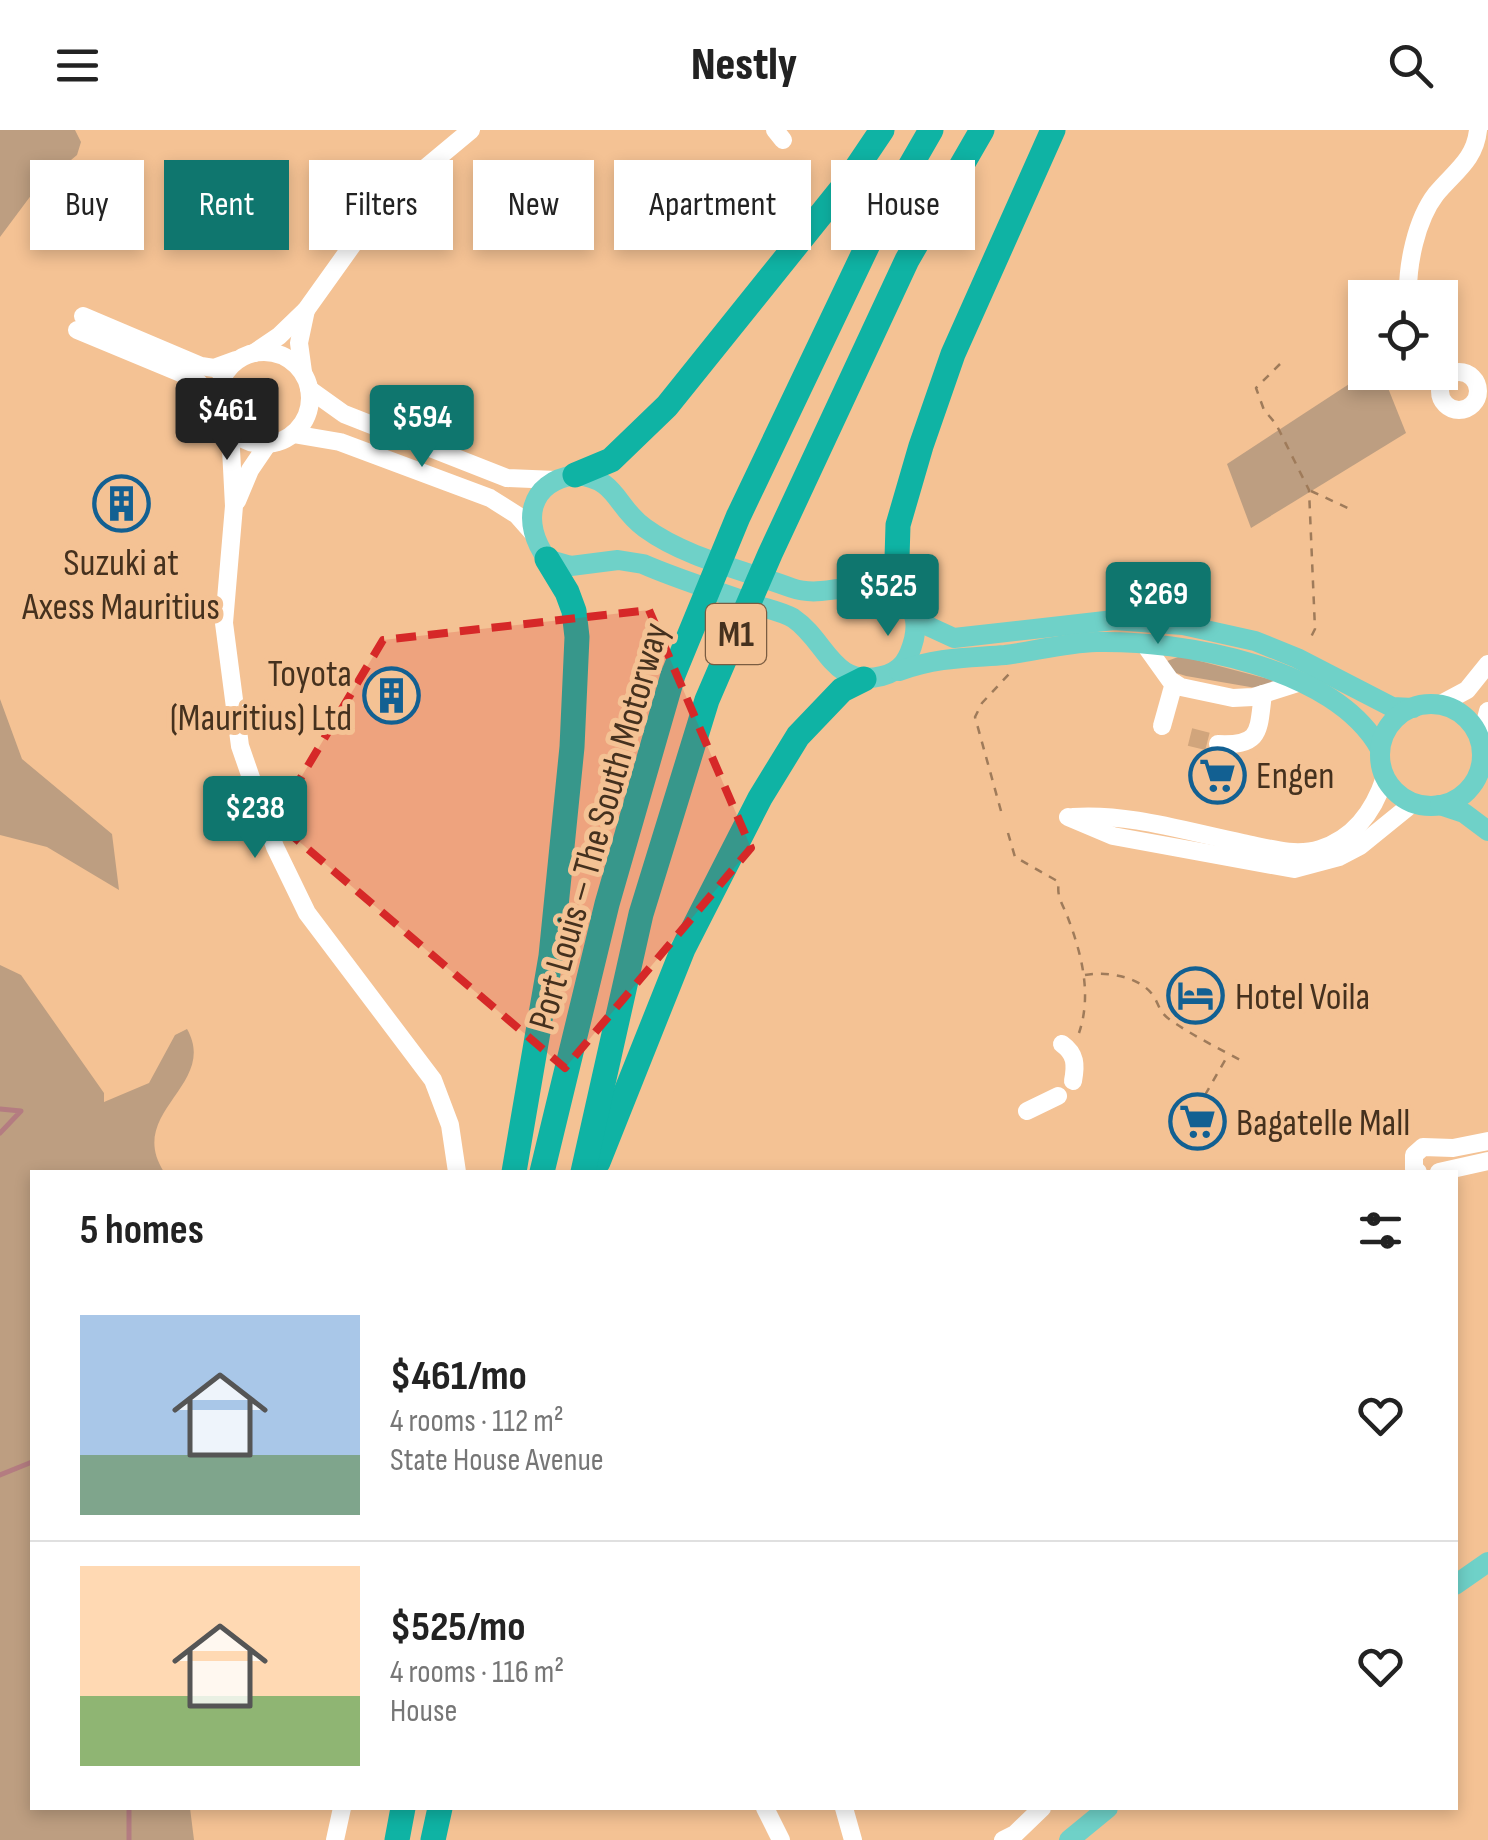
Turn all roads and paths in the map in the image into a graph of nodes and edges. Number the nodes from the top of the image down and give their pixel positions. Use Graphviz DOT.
graph roads {
  1 [pos="472,130"];
  2 [pos="882,130"];
  3 [pos="931,130"];
  4 [pos="982,130"];
  5 [pos="1053,130"];
  6 [pos="1478,130"];
  7 [pos="1408,280"];
  8 [pos="306,310"];
  9 [pos="245,356"];
  10 [pos="1280,364"];
  11 [pos="1458,373"];
  12 [pos="306,381"];
  13 [pos="1440,390"];
  14 [pos="1478,397"];
  15 [pos="220,406"];
  16 [pos="1488,415"];
  17 [pos="230,430"];
  18 [pos="293,434"];
  19 [pos="267,445"];
  20 [pos="566,478"];
  21 [pos="1310,490"];
  22 [pos="234,506"];
  23 [pos="1350,510"];
  24 [pos="532,532"];
  25 [pos="547,558"];
  26 [pos="896,592"];
  27 [pos="915,614"];
  28 [pos="1315,629"];
  29 [pos="1146,645"];
  30 [pos="1488,664"];
  31 [pos="899,670"];
  32 [pos="1010,673"];
  33 [pos="864,679"];
  34 [pos="1174,683"];
  35 [pos="1298,683"];
  36 [pos="1263,694"];
  37 [pos="1438,705"];
  38 [pos="1413,708"];
  39 [pos="1488,712"];
  40 [pos="1162,726"];
  41 [pos="1480,742"];
  42 [pos="1218,744"];
  43 [pos="1380,749"];
  44 [pos="1479,771"];
  45 [pos="1385,777"];
  46 [pos="1488,797"];
  47 [pos="1413,803"];
  48 [pos="1440,806"];
  49 [pos="1001,812"];
  50 [pos="1488,831"];
  51 [pos="1008,833"];
  52 [pos="1084,976"];
  53 [pos="1062,1044"];
  54 [pos="1229,1054"];
  55 [pos="1246,1063"];
  56 [pos="1074,1072"];
  57 [pos="1204,1095"];
  58 [pos="1058,1096"];
  59 [pos="1026,1111"];
  60 [pos="1488,1141"];
  61 [pos="1488,1161"];
  62 [pos="457,1170"];
  63 [pos="514,1170"];
  64 [pos="542,1170"];
  65 [pos="582,1170"];
  66 [pos="595,1170"];
  67 [pos="1415,1170"];
  68 [pos="1448,1170"];
  69 [pos="1488,1562"];
  70 [pos="1458,1584"];
  71 [pos="342,1810"];
  72 [pos="404,1810"];
  73 [pos="440,1810"];
  74 [pos="766,1810"];
  75 [pos="845,1810"];
  76 [pos="1040,1810"];
  77 [pos="1106,1810"];
  78 [pos="335,1840"];
  79 [pos="397,1840"];
  80 [pos="433,1840"];
  81 [pos="780,1840"];
  82 [pos="854,1840"];
  83 [pos="1003,1840"];
  84 [pos="1069,1840"];
  1 -- 8 [label="street"];
  2 -- 20 [label="highway"];
  3 -- 64 [label="highway, Port Louis – The South Motorway / M1"];
  4 -- 65 [label="highway, Port Louis – The South Motorway / M1"];
  5 -- 26 [label="highway"];
  6 -- 7 [label="street"];
  8 -- 9 [label="street"];
  8 -- 12 [label="street"];
  9 -- 12 [label="street"];
  9 -- 15 [label="street"];
  9 -- 15 [label="street"];
  10 -- 21 [label="path"];
  11 -- 14 [label="street"];
  12 -- 18 [label="street"];
  12 -- 20 [label="street"];
  13 -- 14 [label="street"];
  14 -- 16 [label="street"];
  15 -- 17 [label="street"];
  17 -- 19 [label="street"];
  17 -- 22 [label="street"];
  18 -- 19 [label="street"];
  18 -- 24 [label="street"];
  19 -- 22 [label="street"];
  20 -- 24 [label="main road"];
  20 -- 26 [label="main road"];
  21 -- 23 [label="path"];
  21 -- 28 [label="path"];
  22 -- 62 [label="street"];
  24 -- 25 [label="main road"];
  25 -- 33 [label="main road"];
  25 -- 63 [label="highway"];
  26 -- 27 [label="main road"];
  27 -- 31 [label="main road"];
  27 -- 38 [label="main road"];
  29 -- 31 [label="main road"];
  29 -- 34 [label="street"];
  29 -- 35 [label="main road"];
  30 -- 37 [label="street"];
  31 -- 33 [label="main road"];
  32 -- 49 [label="path"];
  33 -- 66 [label="highway"];
  34 -- 36 [label="street"];
  34 -- 40 [label="street"];
  35 -- 36 [label="street"];
  35 -- 43 [label="main road"];
  36 -- 42 [label="street"];
  37 -- 38 [label="main road"];
  37 -- 41 [label="main road"];
  38 -- 43 [label="main road"];
  39 -- 41 [label="street"];
  41 -- 44 [label="main road"];
  43 -- 45 [label="main road"];
  44 -- 46 [label="main road"];
  44 -- 48 [label="main road"];
  45 -- 47 [label="main road"];
  45 -- 47 [label="street"];
  47 -- 48 [label="main road"];
  48 -- 50 [label="main road"];
  51 -- 52 [label="path"];
  52 -- 54 [label="path"];
  52 -- 56 [label="path"];
  53 -- 56 [label="street"];
  54 -- 55 [label="path"];
  54 -- 57 [label="path"];
  58 -- 59 [label="street"];
  60 -- 67 [label="street"];
  61 -- 68 [label="street"];
  69 -- 70 [label="main road"];
  71 -- 78 [label="street"];
  72 -- 79 [label="highway"];
  73 -- 80 [label="highway"];
  74 -- 81 [label="street"];
  75 -- 82 [label="street"];
  76 -- 83 [label="street"];
  77 -- 84 [label="main road"];
}
